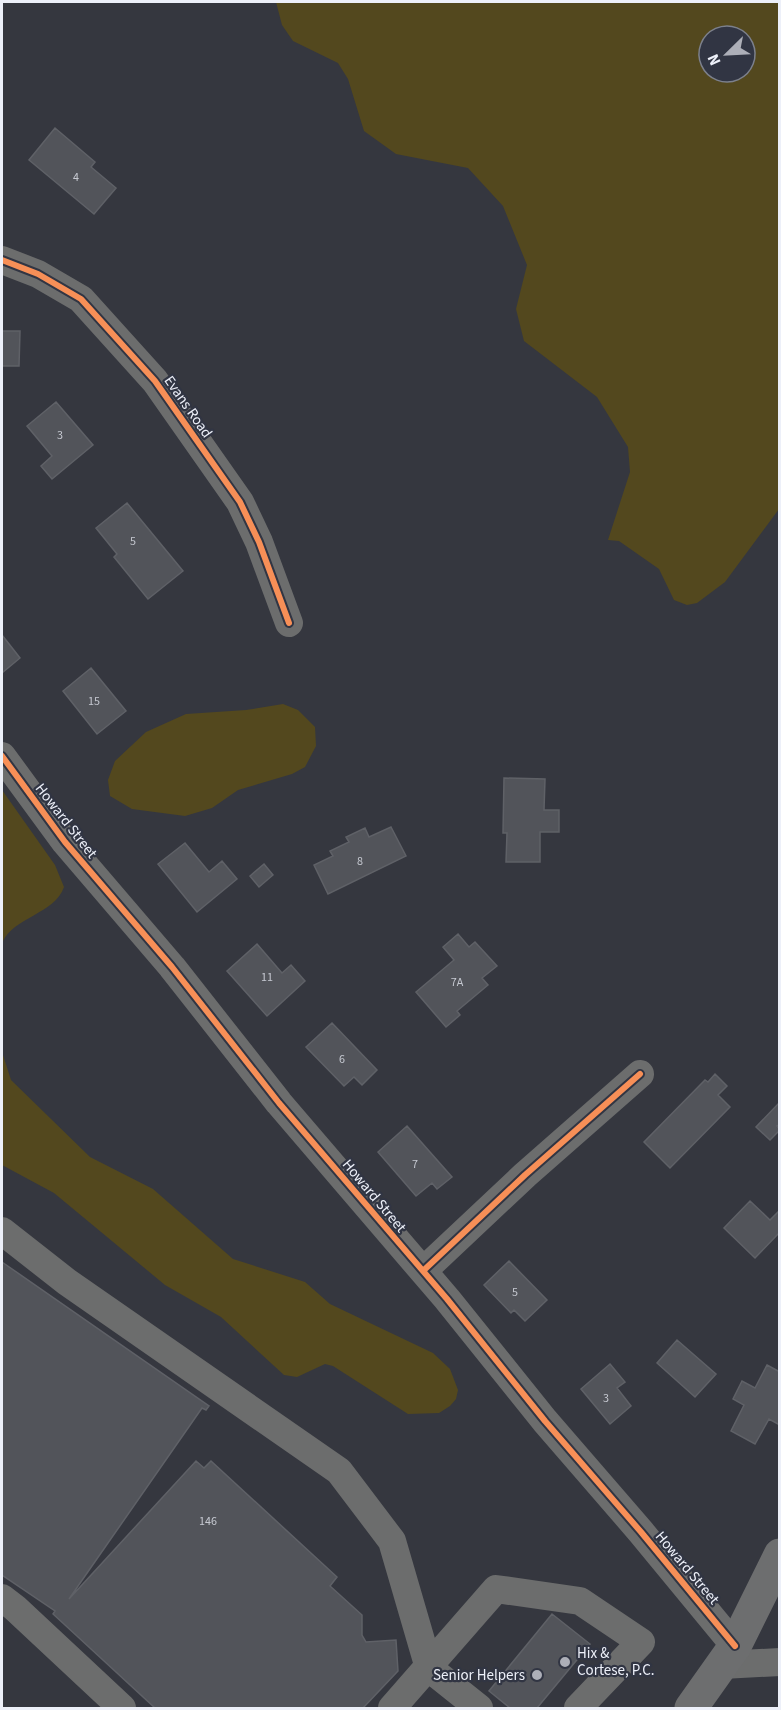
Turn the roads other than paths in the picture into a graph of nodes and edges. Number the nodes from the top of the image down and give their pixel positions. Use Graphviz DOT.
graph roads {
  1 [pos="2,260"];
  2 [pos="290,623"];
  3 [pos="2,756"];
  4 [pos="640,1074"];
  5 [pos="2,1231"];
  6 [pos="423,1271"];
  7 [pos="780,1556"];
  8 [pos="2,1599"];
  9 [pos="728,1655"];
  10 [pos="780,1662"];
  11 [pos="429,1668"];
  12 [pos="122,1708"];
  13 [pos="392,1708"];
  14 [pos="479,1708"];
  15 [pos="578,1708"];
  16 [pos="691,1708"];
  1 -- 2 [label="street, Evans Road"];
  3 -- 6 [label="street, Howard Street"];
  4 -- 6 [label="street"];
  5 -- 11 [label="street"];
  6 -- 9 [label="street, Howard Street"];
  7 -- 9 [label="main road"];
  8 -- 12 [label="street"];
  9 -- 10 [label="street"];
  9 -- 16 [label="main road"];
  11 -- 13 [label="street"];
  11 -- 14 [label="street"];
  11 -- 15 [label="street"];
}
